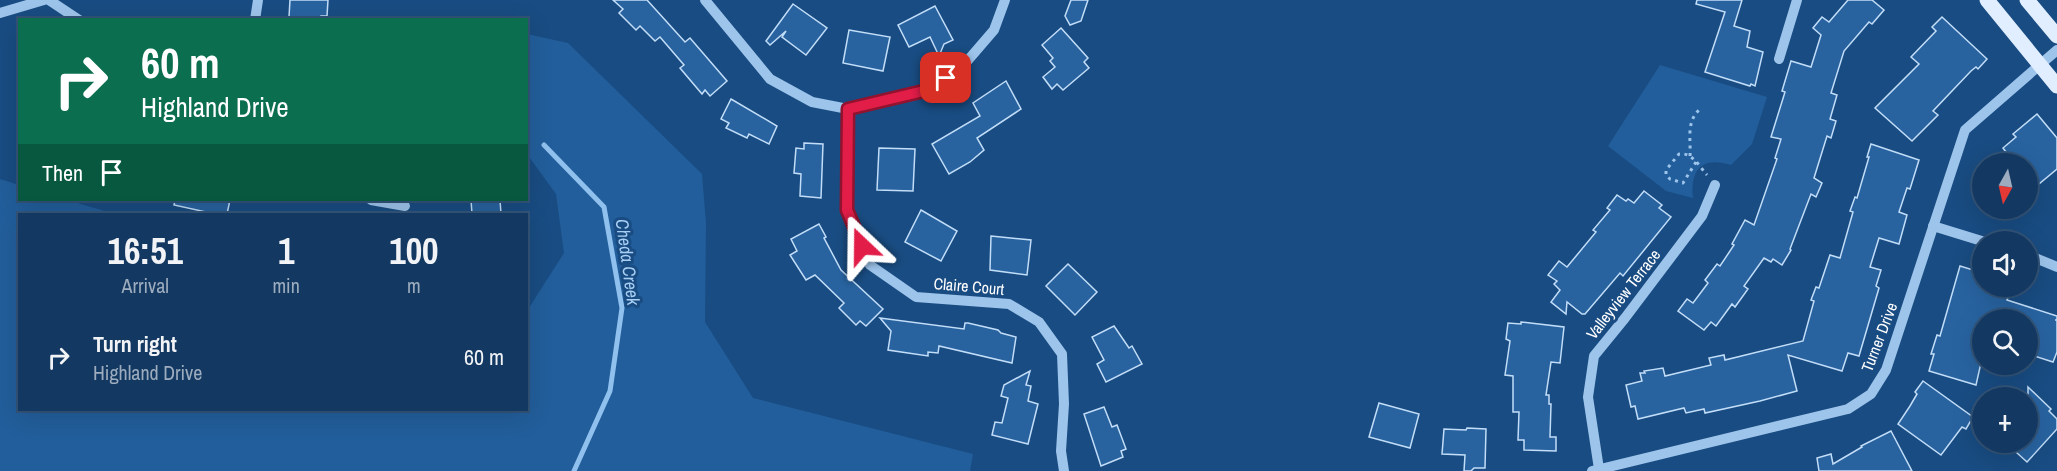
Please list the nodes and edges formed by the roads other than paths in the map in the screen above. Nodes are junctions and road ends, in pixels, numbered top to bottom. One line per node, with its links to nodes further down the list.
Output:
1 (44, 0): 9 (street)
2 (49, 0): 10 (street)
3 (258, 0): 11 (street)
4 (705, 0): 17 (street)
5 (1005, 0): 17 (street)
6 (1797, 0): 14 (street)
7 (1987, 0): 15 (main road)
8 (2027, 0): 12 (main road)
9 (0, 13)
10 (76, 18)
11 (255, 18)
12 (2057, 36)
13 (2057, 50): 15 (street, Turner Drive)
14 (1779, 59)
15 (2039, 65): 16 (main road); 21 (street, Turner Drive)
16 (2057, 86)
17 (848, 109): 26 (street, Claire Court)
18 (1714, 184): 25 (street, Valleyview Terrace)
19 (377, 201): 20 (street)
20 (405, 206)
21 (1934, 226): 22 (street); 25 (street, Turner Drive)
22 (1972, 238)
23 (2038, 259): 24 (street)
24 (2057, 267)
25 (1595, 470)
26 (1064, 471)

